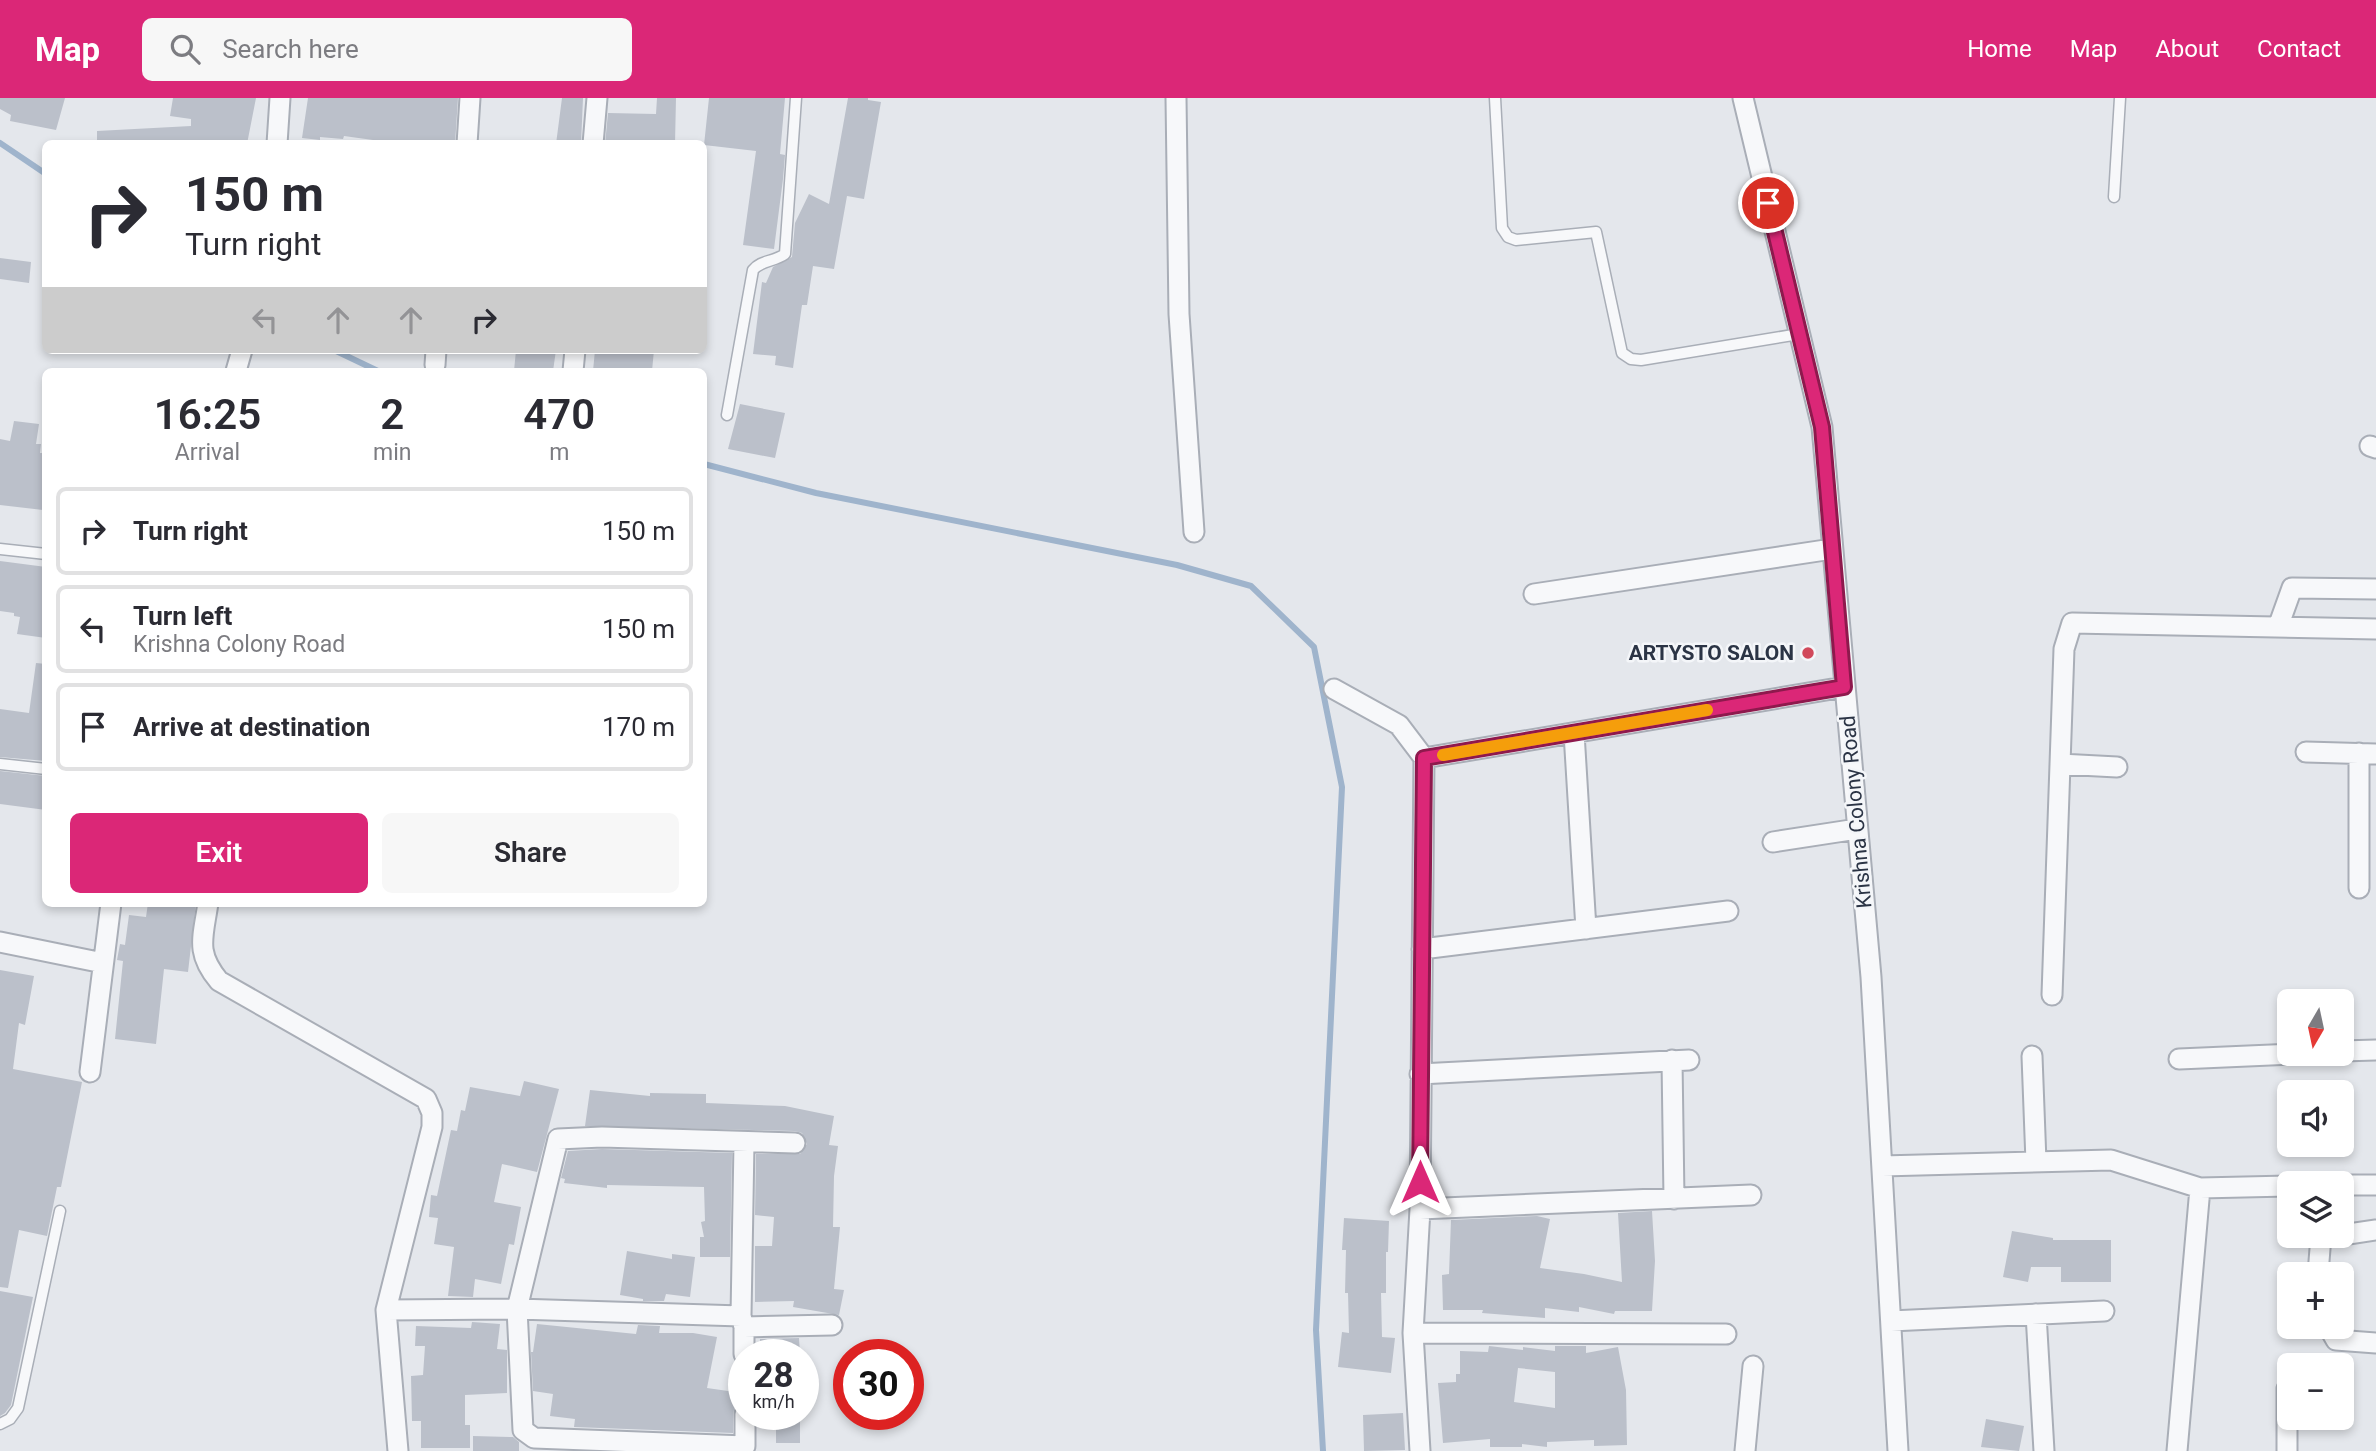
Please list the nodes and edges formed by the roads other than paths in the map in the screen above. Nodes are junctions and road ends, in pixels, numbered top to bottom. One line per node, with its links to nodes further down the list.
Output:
1 (280, 98): 9 (street)
2 (470, 98): 10 (street)
3 (597, 98): 11 (street)
4 (796, 98): 14 (lane)
5 (1176, 98): 15 (street)
6 (1495, 98): 13 (lane)
7 (1743, 98): 13 (street, Krishna Colony Road)
8 (2120, 98): 12 (lane)
9 (276, 140)
10 (467, 140)
11 (593, 140)
12 (2114, 197)
13 (1799, 334): 17 (street, Krishna Colony Road)
14 (727, 415)
15 (1194, 532)
16 (0, 549): 18 (lane)
17 (1832, 549): 20 (street); 23 (street, Krishna Colony Road)
18 (42, 554)
19 (2376, 589): 21 (street)
20 (1534, 594)
21 (2278, 627): 22 (street); 30 (street)
22 (2376, 629)
23 (1844, 687): 25 (street); 33 (street, Krishna Colony Road)
24 (1334, 689): 28 (street)
25 (1574, 733): 28 (street); 39 (street)
26 (2306, 752): 27 (street)
27 (2368, 754): 35 (street)
28 (1424, 758): 41 (street)
29 (0, 764): 32 (lane)
30 (2060, 764): 31 (street); 43 (street)
31 (2117, 767)
32 (42, 769)
33 (1857, 829): 34 (street); 54 (street, Krishna Colony Road)
34 (1773, 842)
35 (2359, 888)
36 (110, 907): 42 (street)
37 (207, 907): 66 (street)
38 (1728, 911): 39 (street)
39 (1586, 929): 41 (street)
40 (0, 942): 42 (street)
41 (1422, 949): 50 (street)
42 (103, 963): 49 (street)
43 (2053, 995)
44 (2376, 1050): 45 (street)
45 (2354, 1051)
46 (2277, 1055): 48 (street)
47 (2032, 1056): 53 (street)
48 (2179, 1059)
49 (90, 1072)
50 (1420, 1074): 60 (street); 61 (street)
51 (744, 1143): 52 (street); 65 (street); 70 (street)
52 (795, 1143)
53 (2036, 1162): 54 (street); 58 (street)
54 (1882, 1166): 69 (street, Krishna Colony Road)
55 (2354, 1185): 56 (street)
56 (2376, 1185)
57 (2277, 1186): 58 (street)
58 (2200, 1188): 86 (street)
59 (1751, 1195): 60 (street)
60 (1674, 1199): 61 (street)
61 (1420, 1209): 72 (street)
62 (60, 1211): 78 (lane)
63 (2376, 1230): 64 (street)
64 (2354, 1233)
65 (517, 1309): 66 (street); 70 (street); 79 (street)
66 (386, 1310): 81 (street)
67 (2104, 1311): 68 (street)
68 (2036, 1314): 69 (street); 85 (street)
69 (1891, 1321): 84 (street, Krishna Colony Road)
70 (743, 1322): 71 (street); 74 (street)
71 (832, 1325)
72 (1413, 1334): 73 (street); 82 (street)
73 (1726, 1334)
74 (744, 1339)
75 (2335, 1339): 76 (street)
76 (2376, 1343)
77 (1753, 1366): 83 (street)
78 (0, 1423)
79 (745, 1430)
80 (2287, 1430): 87 (street)
81 (398, 1451)
82 (1420, 1451)
83 (1745, 1451)
84 (1898, 1451)
85 (2043, 1451)
86 (2177, 1451)
87 (2287, 1451)

